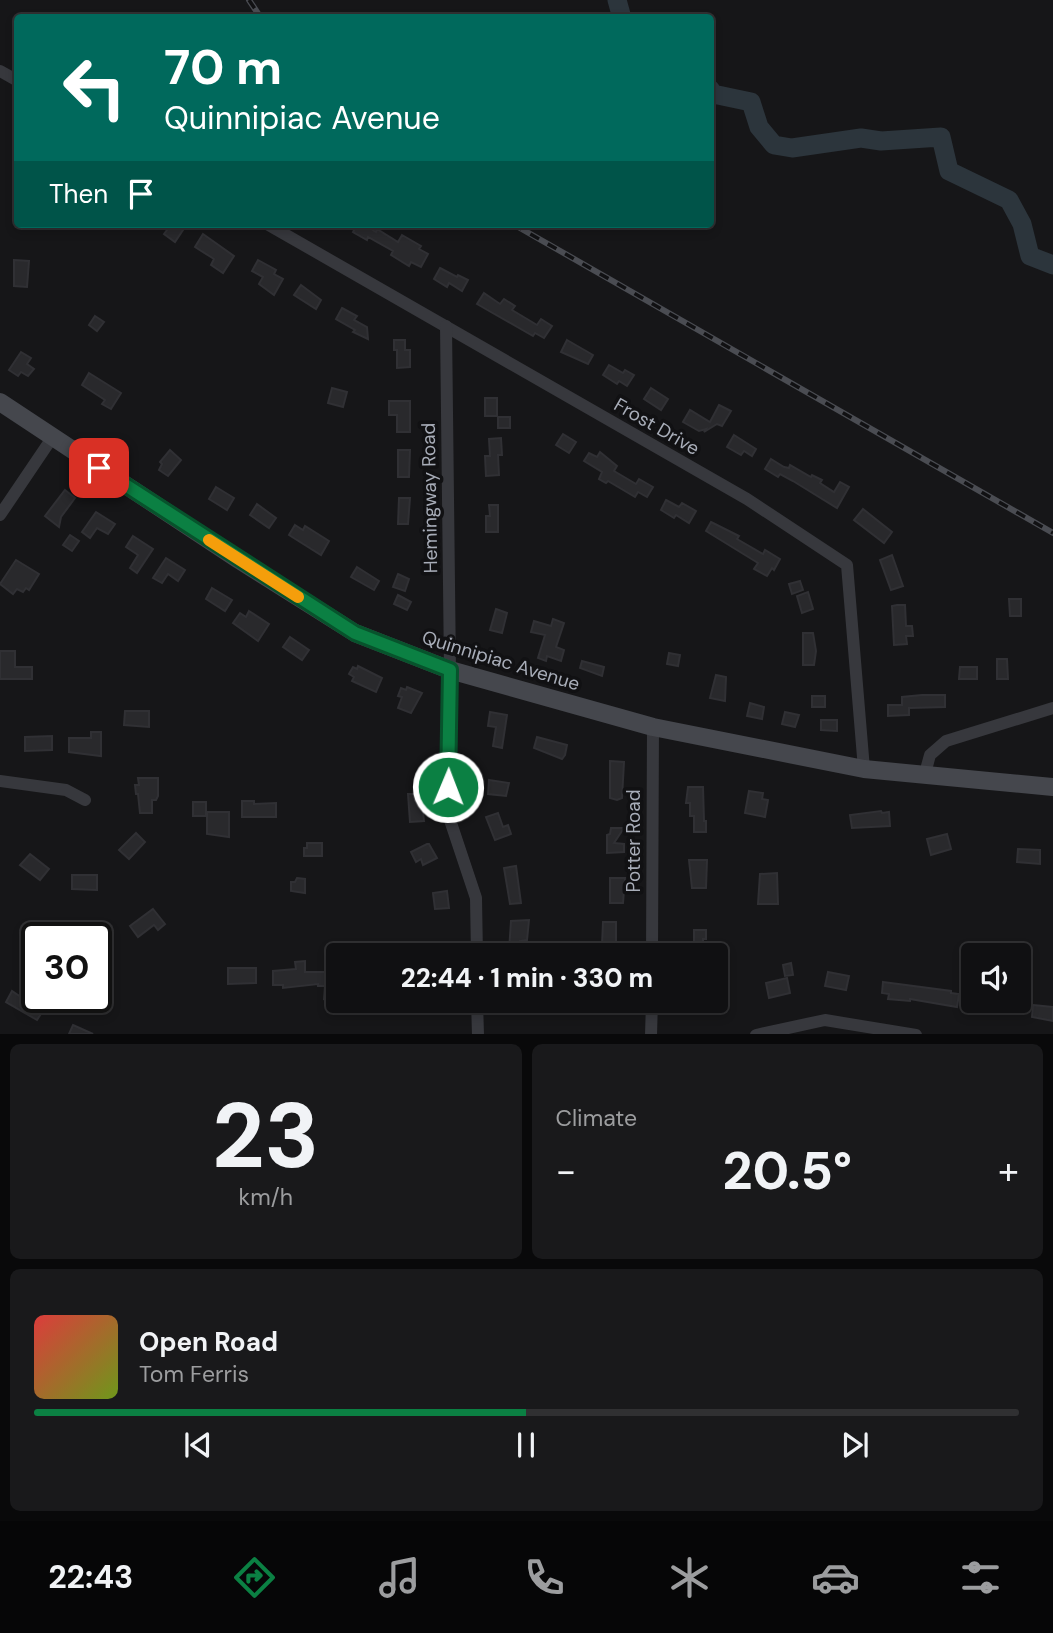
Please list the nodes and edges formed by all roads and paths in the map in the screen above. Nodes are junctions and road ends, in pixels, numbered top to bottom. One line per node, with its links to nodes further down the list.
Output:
1 (274, 228): 2 (street, Frost Drive)
2 (446, 326): 6 (street, Hemingway Road); 9 (street, Frost Drive)
3 (0, 402): 4 (main road, Quinnipiac Avenue)
4 (52, 438): 5 (street); 6 (main road, Quinnipiac Avenue)
5 (0, 516)
6 (450, 670): 8 (main road, Quinnipiac Avenue); 14 (street, Hemingway Road)
7 (1053, 708): 10 (street)
8 (653, 727): 9 (main road, Quinnipiac Avenue); 15 (street, Potter Road)
9 (864, 769): 10 (main road, Quinnipiac Avenue)
10 (924, 777): 12 (main road, Quinnipiac Avenue)
11 (0, 781): 13 (street)
12 (1053, 788)
13 (85, 800)
14 (477, 943)
15 (652, 943)
16 (477, 1013): 18 (street)
17 (652, 1013): 19 (street)
18 (478, 1034)
19 (652, 1034)
20 (756, 1034): 21 (street)
21 (916, 1034)

